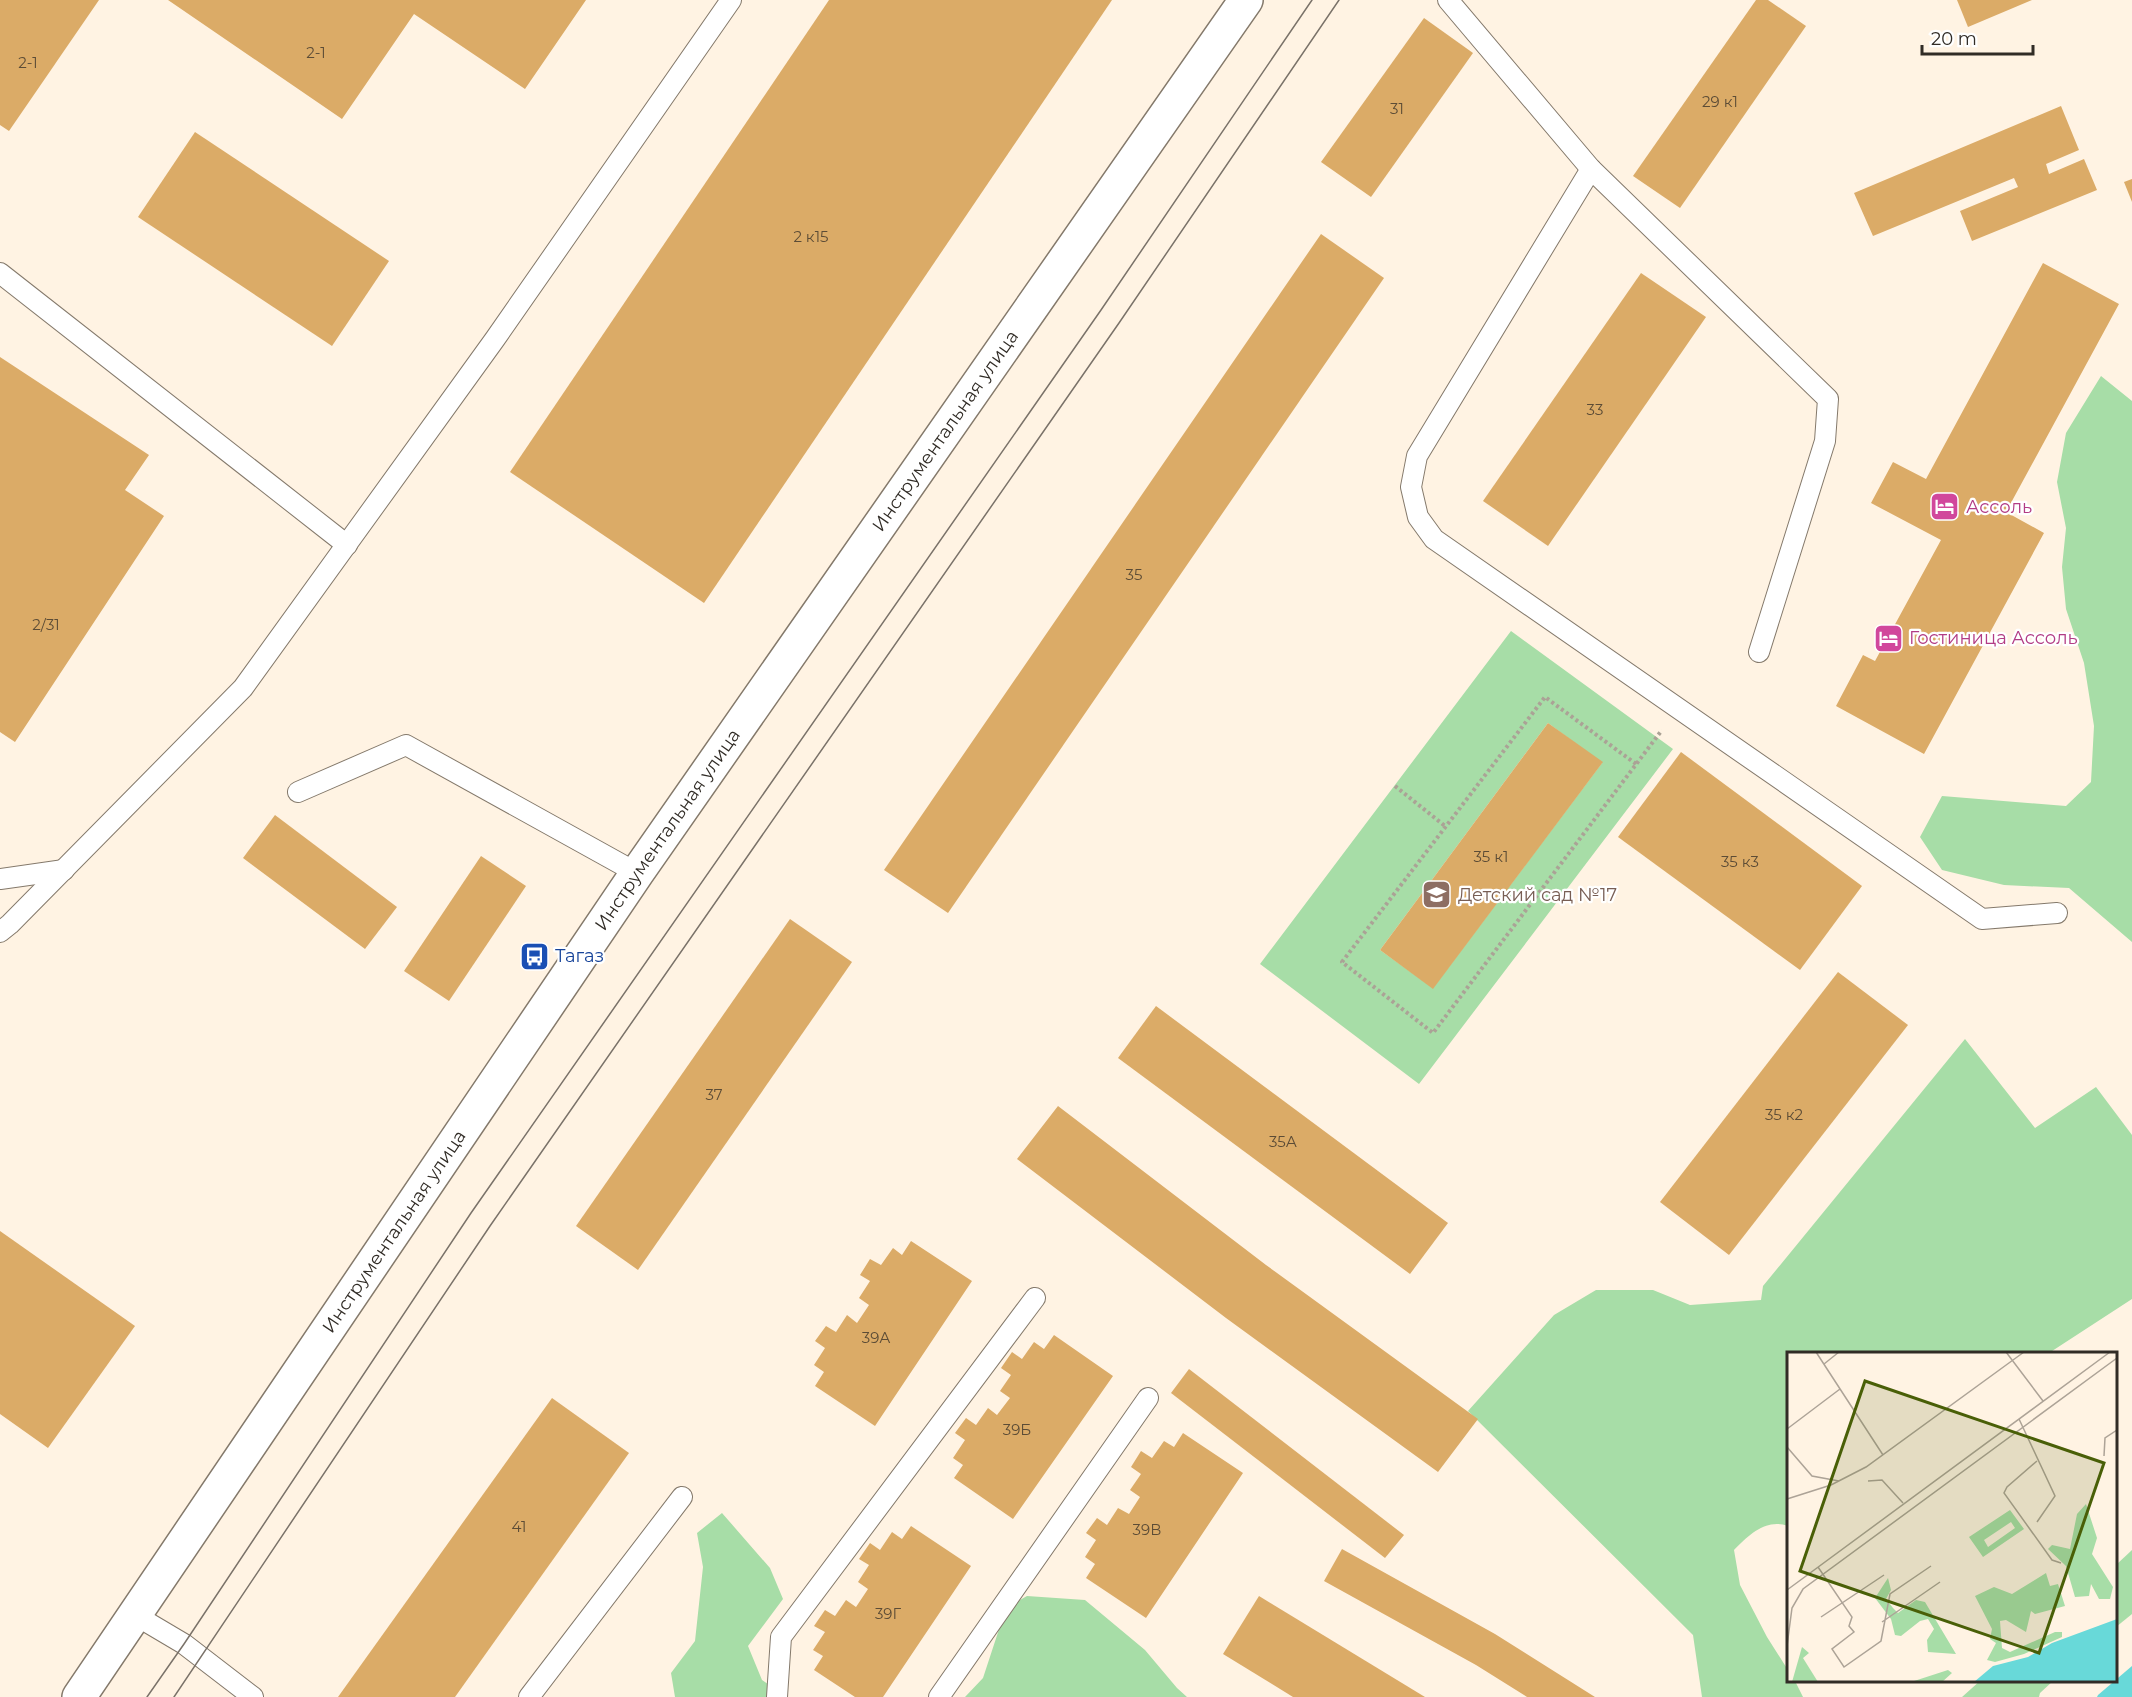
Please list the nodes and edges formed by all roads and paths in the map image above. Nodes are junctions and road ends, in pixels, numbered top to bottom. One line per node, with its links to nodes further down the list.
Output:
1 (731, 0): 6 (lane)
2 (1246, 0): 14 (street, Инструментальная улица)
3 (1448, 0): 4 (lane)
4 (1591, 169): 7 (lane); 8 (lane)
5 (0, 273): 6 (lane)
6 (347, 545): 13 (lane)
7 (1759, 652)
8 (1678, 708): 9 (path); 16 (lane)
9 (1636, 764): 12 (path); 12 (path)
10 (1395, 786): 12 (path)
11 (298, 792): 14 (lane)
12 (1445, 826)
13 (64, 870): 15 (lane); 17 (lane)
14 (637, 873): 21 (street, Инструментальная улица)
15 (0, 879)
16 (2057, 913)
17 (0, 932)
18 (1035, 1299): 25 (lane)
19 (1148, 1398): 26 (lane)
20 (682, 1497): 24 (lane)
21 (135, 1615): 22 (street, Инструментальная улица); 23 (lane)
22 (79, 1697)
23 (253, 1697)
24 (529, 1697)
25 (777, 1697)
26 (939, 1697)

